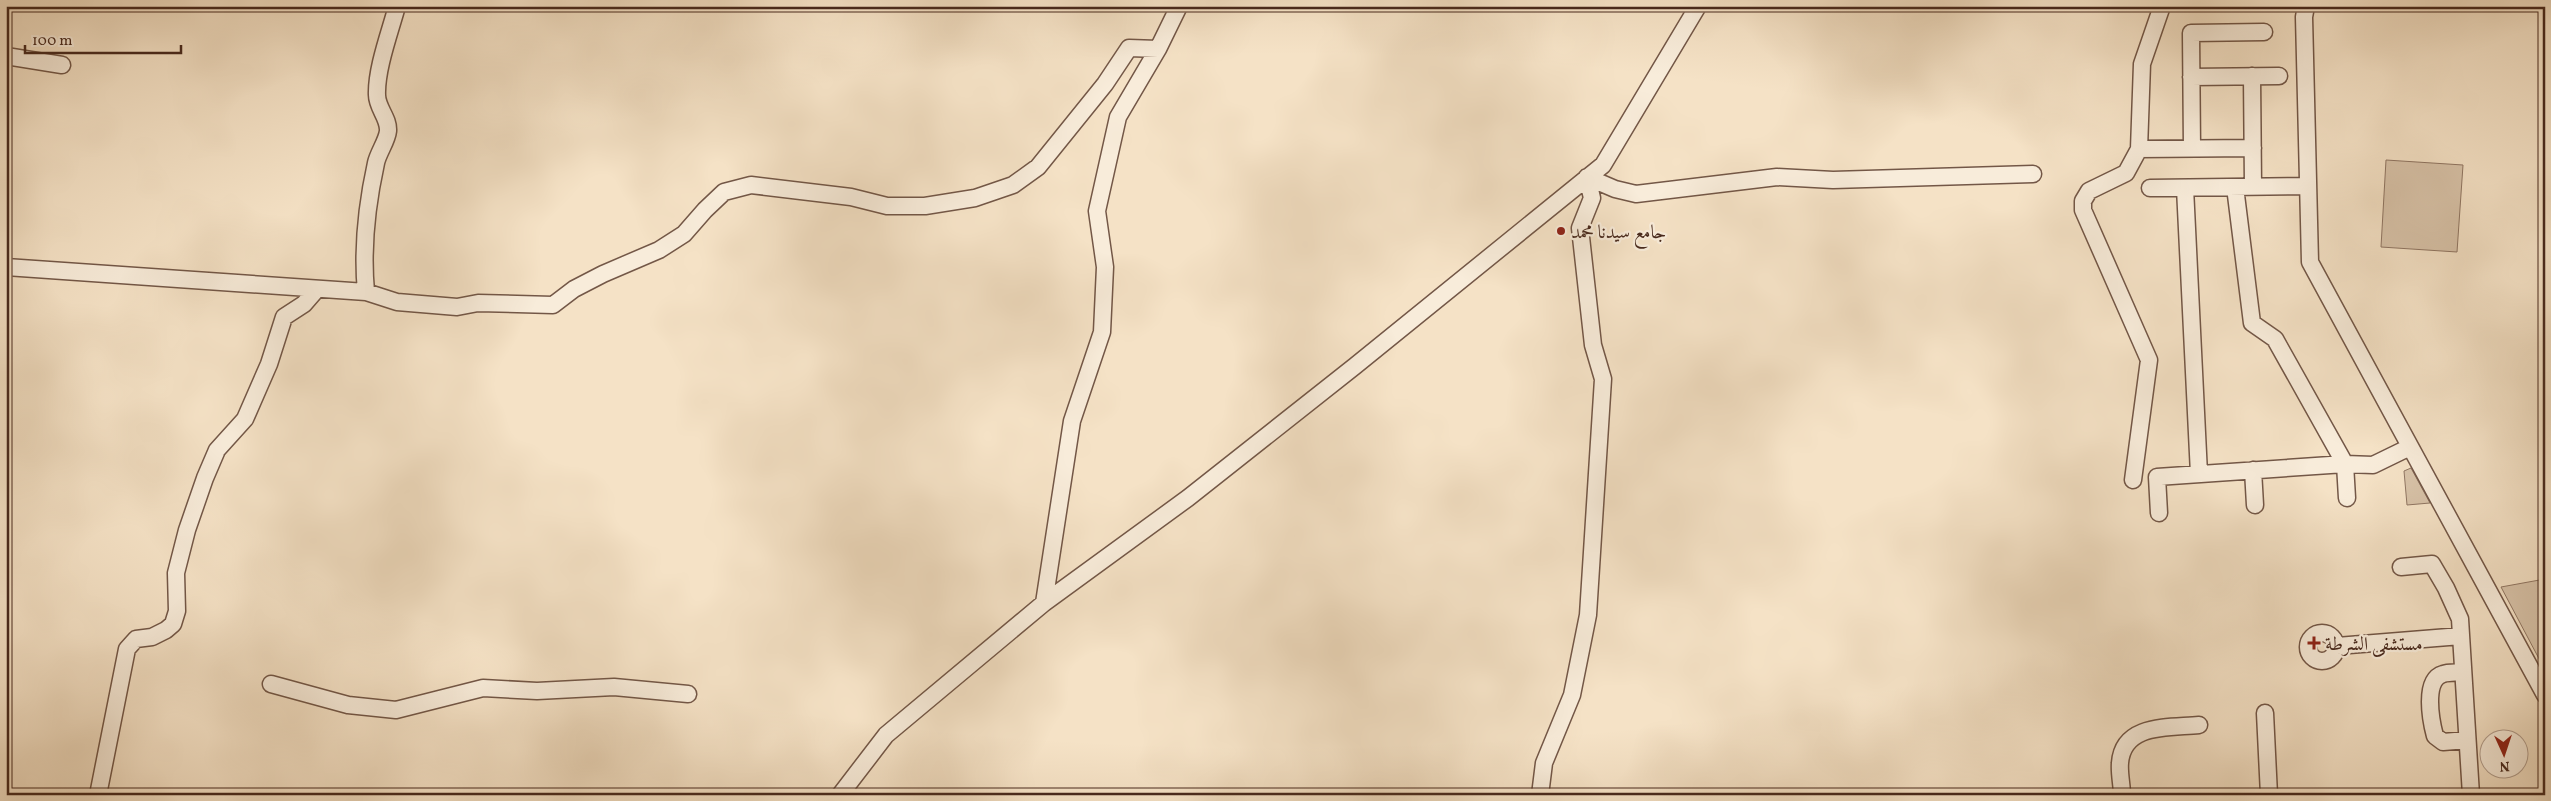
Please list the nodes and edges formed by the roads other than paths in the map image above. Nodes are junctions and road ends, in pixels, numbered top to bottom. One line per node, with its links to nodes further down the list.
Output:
1 (397, 6): 25 (street)
2 (1179, 6): 7 (street)
3 (1698, 6): 17 (street)
4 (2162, 6): 14 (street)
5 (2306, 6): 18 (street)
6 (2264, 32): 12 (street)
7 (1158, 49): 25 (street); 35 (street)
8 (6, 56): 9 (street)
9 (62, 66)
10 (2252, 76): 11 (street); 12 (street); 13 (street)
11 (2279, 76)
12 (2191, 77): 15 (street)
13 (2253, 148): 15 (street); 20 (street)
14 (2138, 149): 15 (street); 30 (street)
15 (2192, 149)
16 (2033, 174): 17 (street)
17 (1588, 177): 35 (street); 47 (street)
18 (2308, 186): 20 (street); 26 (street)
19 (2235, 187): 20 (street); 22 (street); 27 (street)
20 (2253, 187)
21 (2150, 188): 22 (street)
22 (2185, 188): 29 (street)
23 (6, 267): 24 (street)
24 (317, 290): 25 (street); 45 (street)
25 (366, 292)
26 (2410, 447): 27 (street); 41 (street)
27 (2345, 464): 28 (street); 31 (street)
28 (2252, 470): 29 (street); 32 (street)
29 (2199, 474): 33 (street)
30 (2133, 480)
31 (2347, 498)
32 (2255, 505)
33 (2160, 513)
34 (2401, 567): 36 (street)
35 (1044, 603): 46 (street)
36 (2461, 636): 37 (street); 38 (street)
37 (2337, 646)
38 (2463, 672): 44 (street); 44 (street)
39 (270, 684): 40 (street)
40 (688, 694)
41 (2545, 695)
42 (2265, 713): 49 (street)
43 (2199, 725): 48 (street)
44 (2467, 740): 50 (street)
45 (98, 795)
46 (840, 795)
47 (1540, 795)
48 (2122, 795)
49 (2269, 795)
50 (2471, 795)

